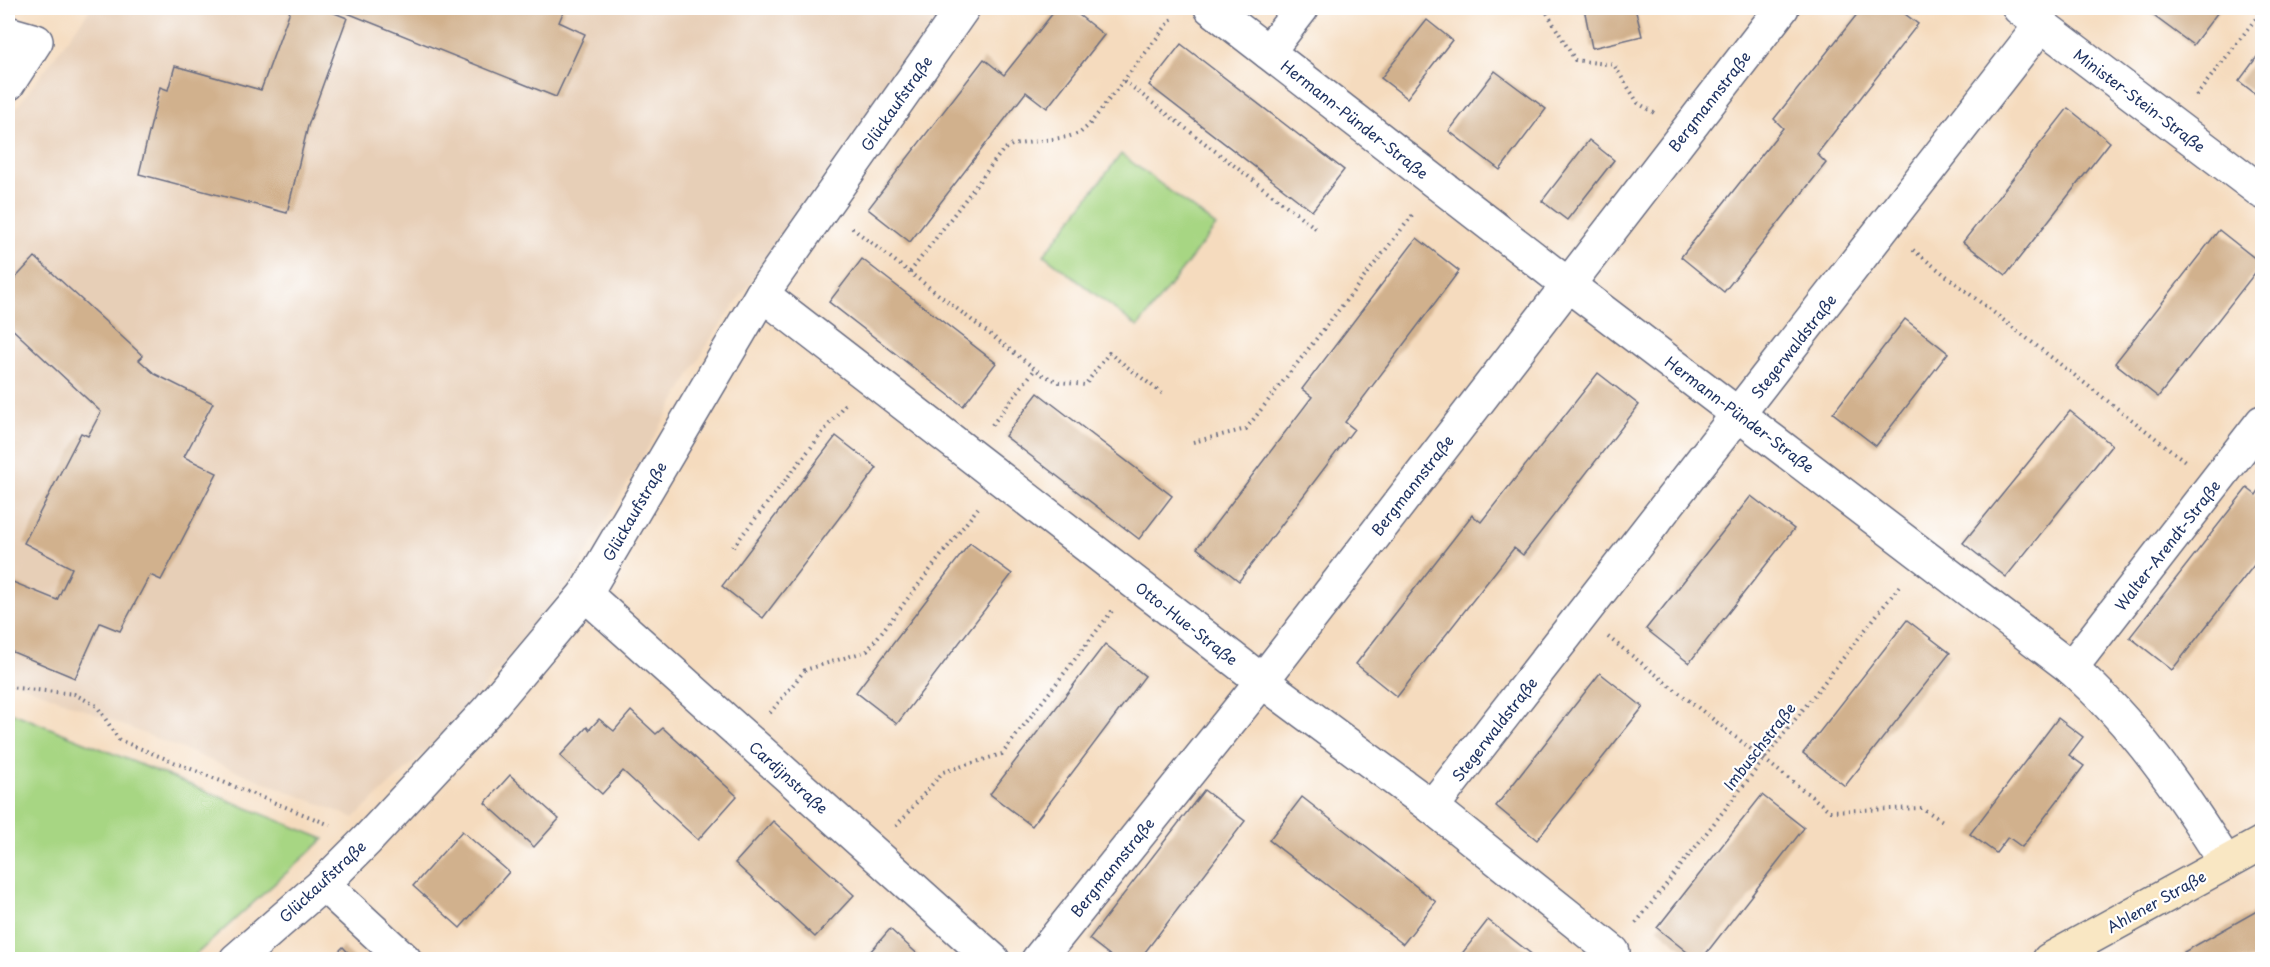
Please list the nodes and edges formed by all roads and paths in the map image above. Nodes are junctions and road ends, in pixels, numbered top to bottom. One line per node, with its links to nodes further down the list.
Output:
1 (963, 8): 18 (street, Glückaufstraße)
2 (1181, 8): 12 (path)
3 (1211, 8): 11 (street, Hermann-Pünder-Straße)
4 (1302, 8): 11 (street)
5 (1544, 8): 15 (path)
6 (1782, 8): 15 (street, Bergmannstraße)
7 (2255, 8): 8 (path)
8 (2262, 12): 14 (path)
9 (2030, 16): 14 (street, Minister-Stein-Straße); 19 (street, Stegerwaldstraße)
10 (22, 37): 13 (street)
11 (1268, 52): 16 (street, Hermann-Pünder-Straße)
12 (1124, 81): 20 (path); 21 (path)
13 (8, 84)
14 (2174, 125): 17 (street, Minister-Stein-Straße)
15 (1685, 133): 22 (street, Bergmannstraße)
16 (1437, 183): 22 (street, Hermann-Pünder-Straße); 29 (path)
17 (2262, 192)
18 (824, 206): 21 (path); 23 (street, Glückaufstraße)
19 (1884, 228): 27 (street, Stegerwaldstraße); 32 (path)
20 (1318, 230)
21 (910, 272): 24 (path)
22 (1567, 284): 27 (street, Hermann-Pünder-Straße); 39 (street, Bergmannstraße)
23 (762, 294): 25 (street, Otto-Hue-Straße); 36 (street, Glückaufstraße)
24 (1036, 368): 26 (path); 30 (path)
25 (868, 375): 30 (street, Otto-Hue-Straße); 33 (path)
26 (1163, 394)
27 (1741, 414): 34 (street, Hermann-Pünder-Straße); 37 (street, Stegerwaldstraße)
28 (2262, 422): 32 (street, Walter-Arendt-Straße)
29 (1193, 442)
30 (970, 454): 31 (street, Otto-Hue-Straße)
31 (1000, 478): 35 (street, Otto-Hue-Straße); 41 (path)
32 (2214, 484): 38 (street, Walter-Arendt-Straße)
33 (734, 547)
34 (1924, 555): 38 (street, Hermann-Pünder-Straße); 42 (path, Imbuschstraße)
35 (1134, 582): 39 (street, Otto-Hue-Straße); 47 (path)
36 (585, 594): 41 (street, Cardijnstraße); 45 (street, Glückaufstraße)
37 (1582, 616): 42 (path); 43 (street, Stegerwaldstraße)
38 (2071, 668): 48 (street, Hermann-Pünder-Straße)
39 (1262, 681): 43 (street, Otto-Hue-Straße); 54 (street, Bergmannstraße)
40 (8, 687): 45 (path)
41 (748, 740): 47 (street, Cardijnstraße)
42 (1763, 760): 44 (path); 50 (path, Imbuschstraße)
43 (1432, 807): 50 (street, Otto-Hue-Straße)
44 (1944, 822)
45 (367, 840): 49 (street, Glückaufstraße)
46 (2262, 843): 48 (main road, Ahlener Straße)
47 (873, 852): 53 (street, Cardijnstraße)
48 (2226, 863): 55 (main road, Ahlener Straße)
49 (323, 884): 51 (street, Glückaufstraße); 52 (street)
50 (1613, 952)
51 (236, 960)
52 (405, 960)
53 (993, 960)
54 (1038, 960)
55 (2049, 960)

